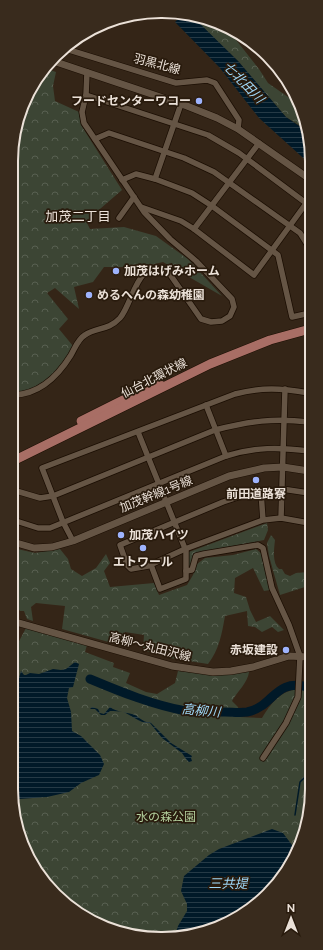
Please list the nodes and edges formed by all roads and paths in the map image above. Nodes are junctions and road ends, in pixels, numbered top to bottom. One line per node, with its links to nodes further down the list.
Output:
1 (73, 49): 7 (street, 羽黒北線)
2 (58, 63): 3 (street)
3 (87, 72): 4 (street); 5 (street)
4 (86, 95): 6 (street); 8 (street)
5 (181, 104): 6 (street); 7 (street)
6 (173, 123): 10 (street); 11 (street)
7 (238, 129): 9 (street)
8 (95, 139): 10 (street); 14 (street)
9 (259, 143): 11 (street); 12 (street)
10 (165, 151): 13 (street); 15 (street)
11 (247, 159): 15 (street); 17 (street)
12 (305, 176)
13 (155, 179): 14 (street); 18 (street)
14 (122, 180): 16 (street)
15 (229, 183): 18 (street); 22 (street)
16 (134, 197): 19 (street); 21 (street)
17 (305, 203)
18 (212, 206): 23 (street); 25 (street)
19 (141, 207): 23 (street); 31 (street)
20 (305, 208): 22 (street)
21 (119, 218)
22 (289, 227): 24 (street); 25 (street)
23 (194, 229): 25 (street)
24 (305, 241)
25 (272, 251): 26 (street)
26 (305, 314)
27 (305, 325): 39 (main road, 仙台北環状線)
28 (305, 330): 42 (main road, 仙台北環状線)
29 (285, 389): 30 (street); 32 (street); 33 (street)
30 (305, 392)
31 (18, 395)
32 (206, 405): 35 (street); 36 (street)
33 (283, 419): 34 (street); 35 (street); 37 (street)
34 (305, 422)
35 (215, 430): 40 (street); 41 (street)
36 (138, 432): 41 (street); 49 (street)
37 (283, 448): 38 (street); 40 (street); 43 (street)
38 (305, 451)
39 (18, 452)
40 (226, 456): 45 (street)
41 (148, 457): 45 (street); 49 (street)
42 (18, 459)
43 (283, 467): 44 (street, 加茂幹線1号線); 46 (street); 50 (street, 加茂幹線1号線)
44 (305, 470)
45 (159, 483): 50 (street); 54 (street)
46 (282, 489): 48 (street); 51 (street)
47 (18, 491): 49 (street)
48 (305, 492)
49 (53, 496): 54 (street)
50 (167, 502): 56 (street); 57 (street, 加茂幹線1号線)
51 (281, 518): 52 (street); 55 (street)
52 (263, 520): 56 (street); 59 (street)
53 (18, 522): 54 (street)
54 (63, 522): 57 (street)
55 (305, 522)
56 (175, 523): 59 (street); 60 (street)
57 (73, 541): 58 (street, 加茂幹線1号線)
58 (18, 543)
59 (185, 549): 60 (street); 61 (street)
60 (151, 565): 61 (street)
61 (186, 571): 63 (street)
62 (18, 623): 63 (street, 高柳～丸田沢線)
63 (304, 656): 64 (street)
64 (263, 758)

